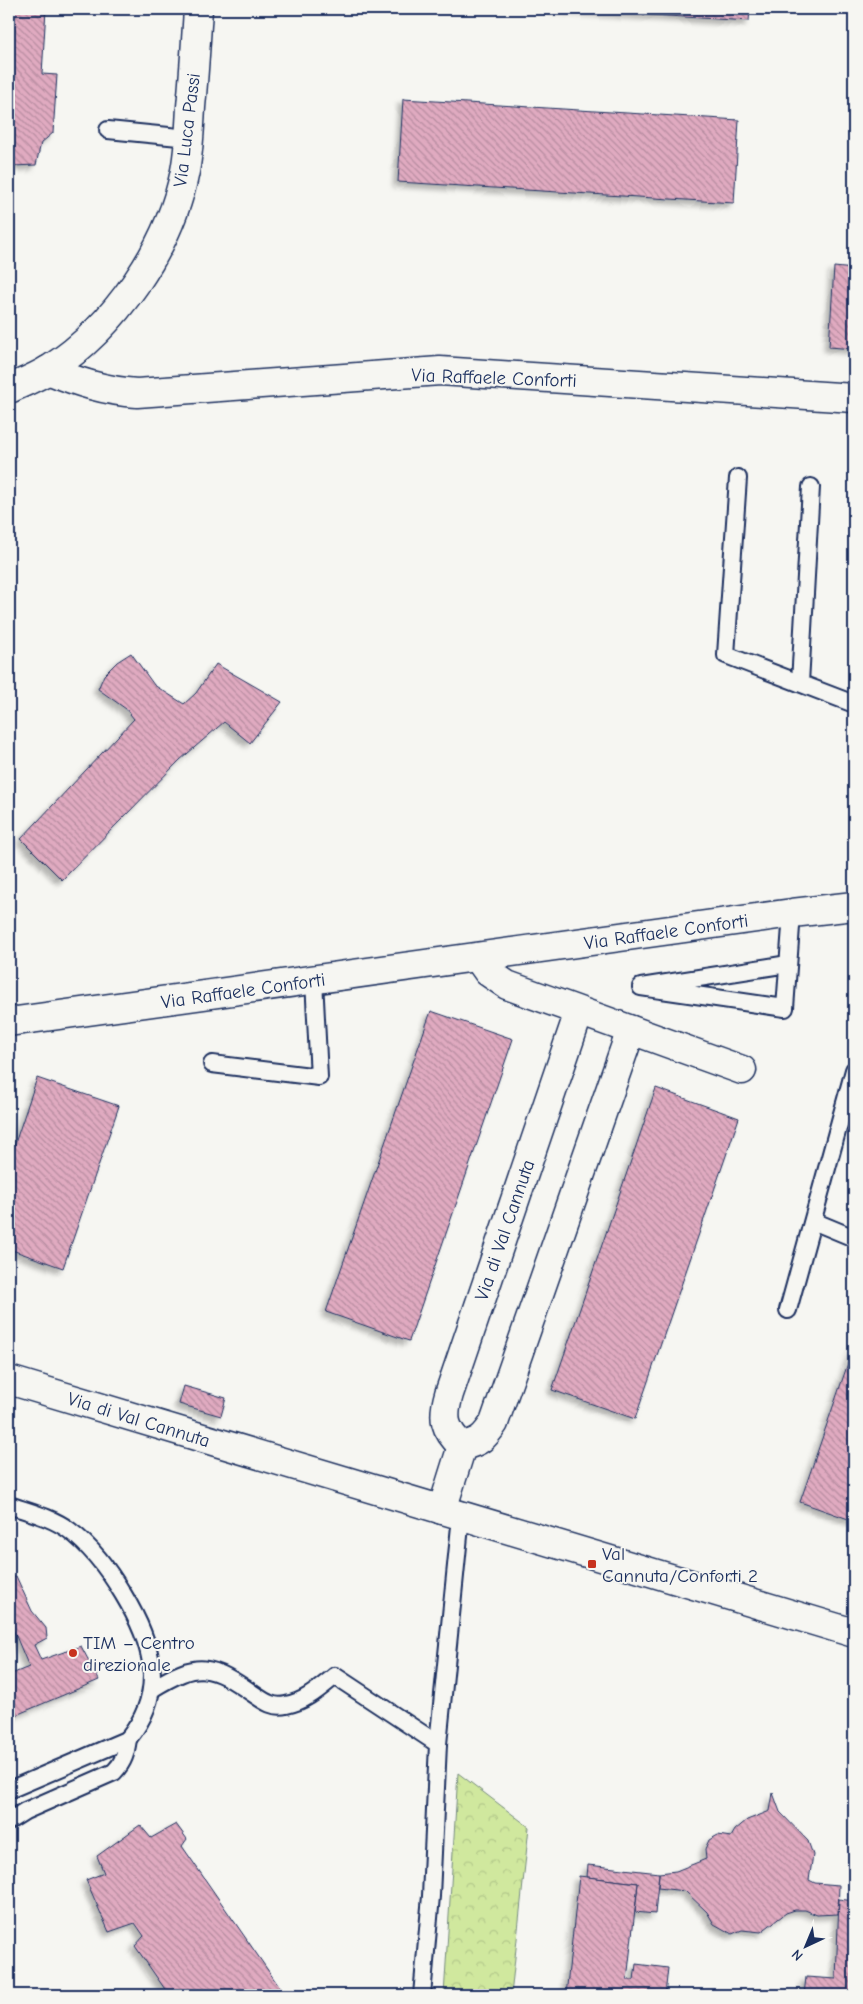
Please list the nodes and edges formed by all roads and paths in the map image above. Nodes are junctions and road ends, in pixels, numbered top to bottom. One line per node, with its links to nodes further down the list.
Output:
1 (198, 9): 3 (street, Via Luca Passi)
2 (108, 130): 3 (lane)
3 (189, 138): 4 (street, Via Luca Passi)
4 (48, 370): 5 (street, Via Luca Passi); 6 (street, Via Raffaele Conforti)
5 (9, 389)
6 (854, 398)
7 (738, 478): 9 (lane)
8 (812, 487): 9 (lane)
9 (800, 683): 10 (lane)
10 (854, 704)
11 (854, 906): 12 (street, Via Raffaele Conforti)
12 (792, 913): 13 (street, Via Raffaele Conforti); 14 (lane)
13 (478, 958): 15 (street, Via Raffaele Conforti); 16 (street)
14 (788, 964): 14 (lane)
15 (314, 980): 17 (street, Via Raffaele Conforti); 19 (lane)
16 (579, 1012): 18 (street); 26 (street, Via di Val Cannuta)
17 (9, 1022)
18 (630, 1030): 20 (street); 26 (street)
19 (212, 1064)
20 (742, 1070)
21 (854, 1070): 22 (lane)
22 (812, 1221): 23 (lane); 24 (lane)
23 (854, 1238)
24 (788, 1310)
25 (9, 1380): 28 (street, Via di Val Cannuta)
26 (462, 1446): 28 (street)
27 (10, 1506): 30 (lane)
28 (451, 1513): 29 (street, Via di Val Cannuta); 32 (lane)
29 (854, 1633)
30 (152, 1689): 31 (lane); 32 (lane)
31 (128, 1739): 33 (lane); 34 (lane)
32 (438, 1744): 35 (lane)
33 (9, 1790)
34 (9, 1821)
35 (422, 1995)

